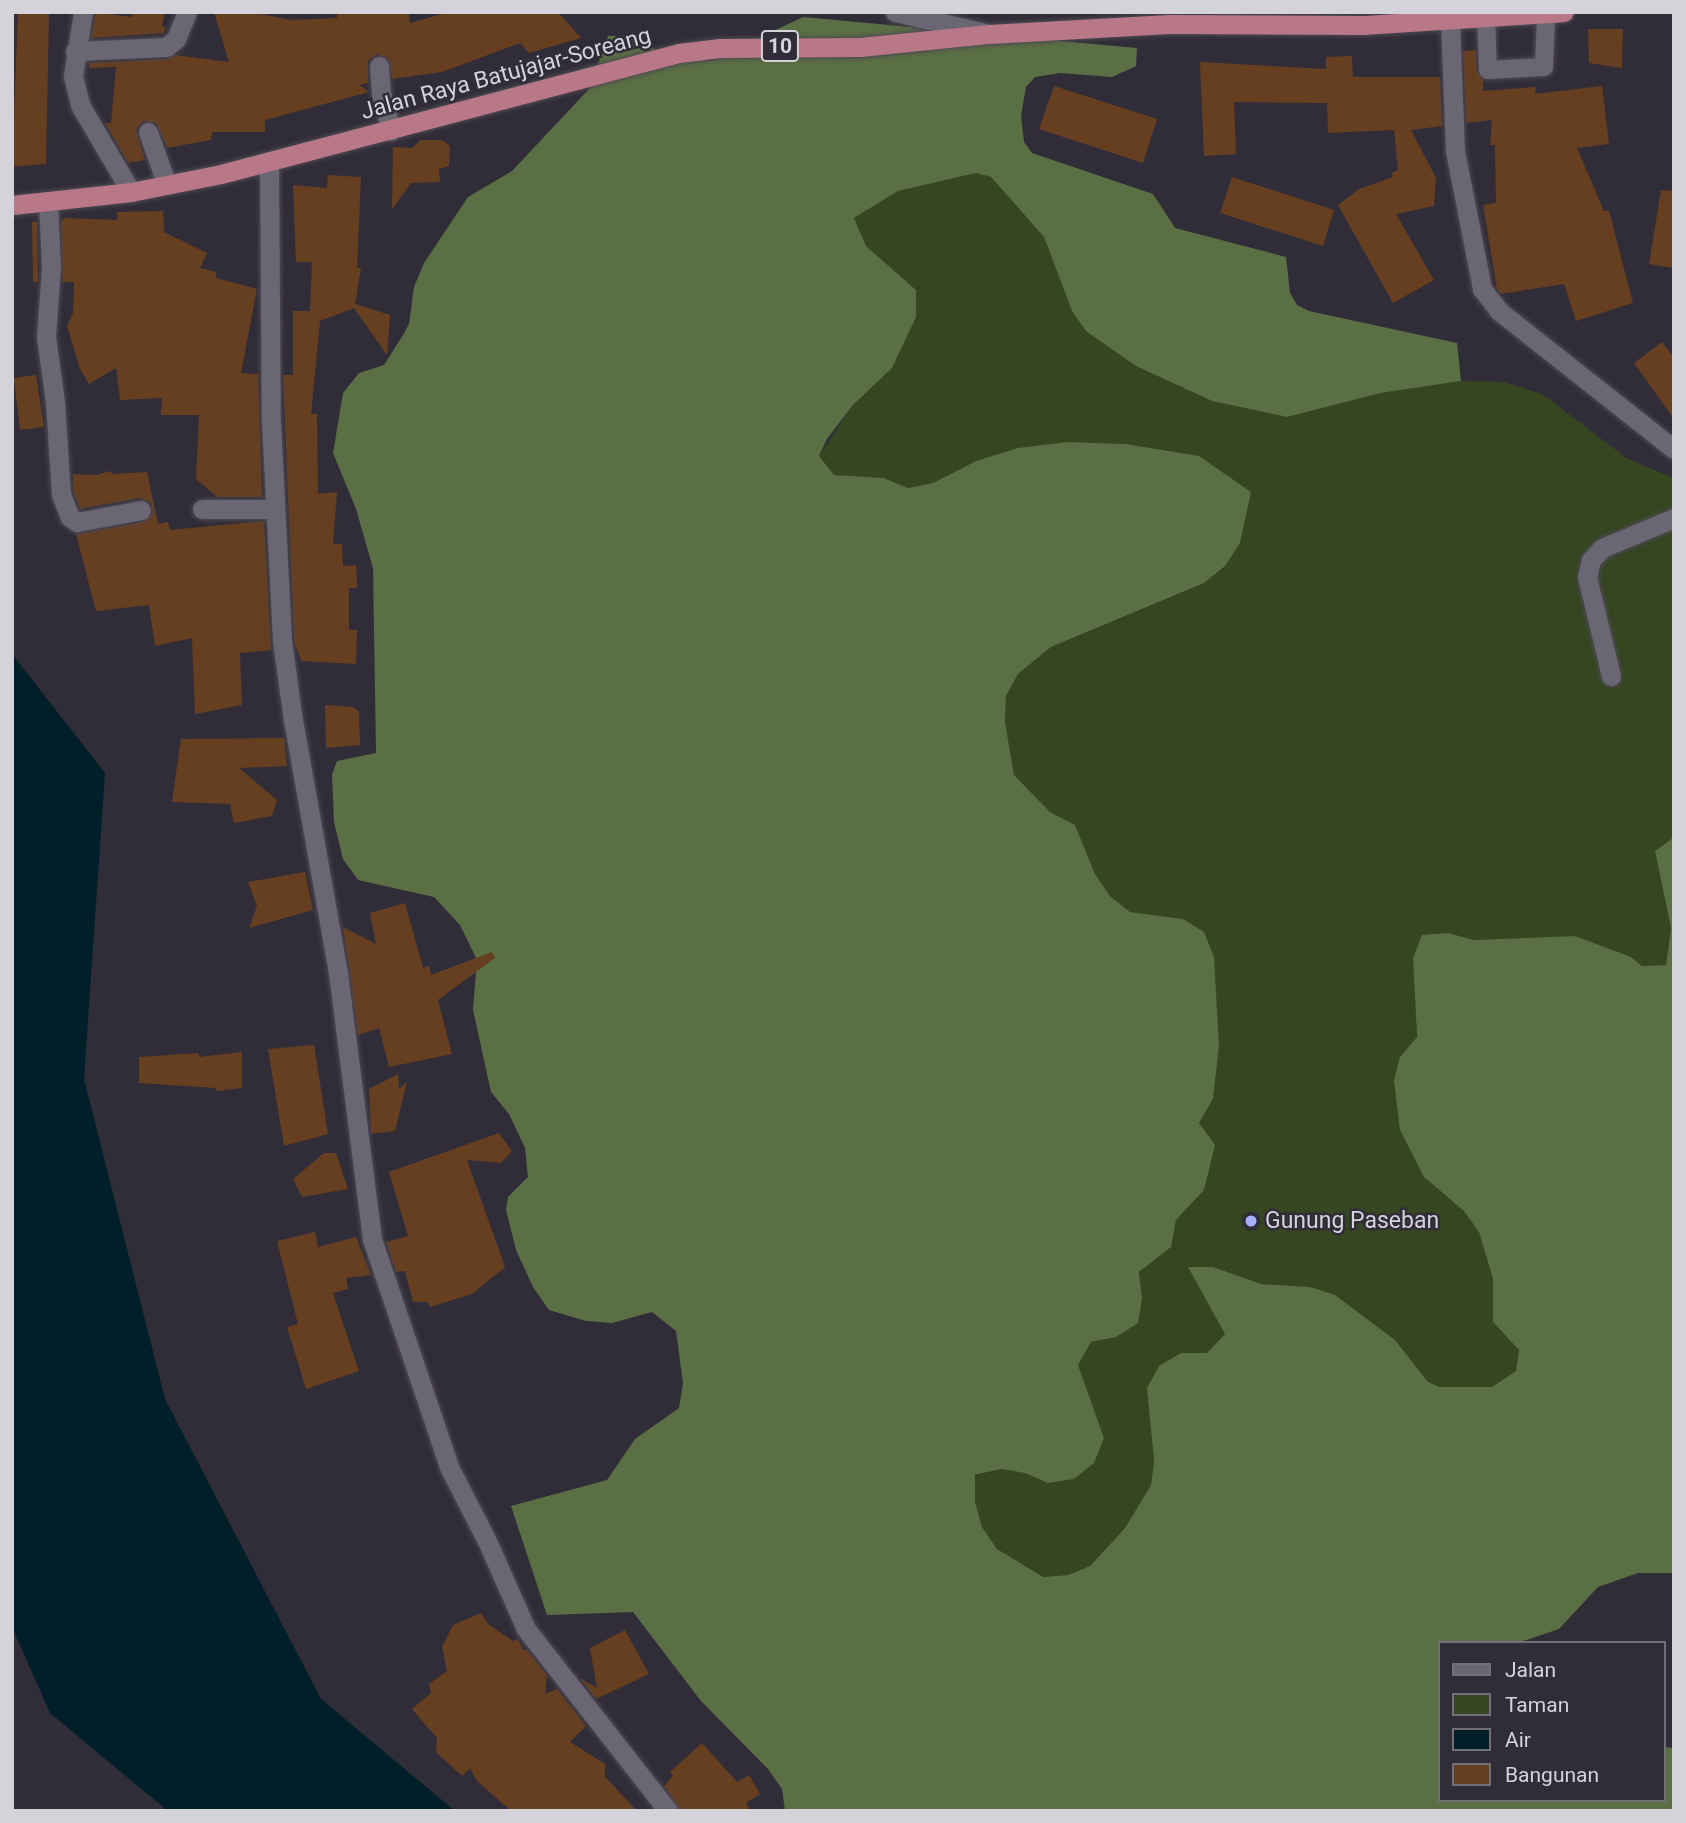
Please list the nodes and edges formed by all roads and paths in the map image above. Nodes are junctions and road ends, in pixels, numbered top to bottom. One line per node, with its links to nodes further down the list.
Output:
1 (83, 12): 9 (street)
2 (187, 12): 9 (street)
3 (895, 12): 8 (street)
4 (1555, 13): 5 (highway, Jalan Raya Batujajar-Soreang / 10); 5 (lane)
5 (1486, 14): 7 (highway, Jalan Raya Batujajar-Soreang / 10)
6 (1287, 17): 7 (highway, Jalan Raya Batujajar-Soreang / 10); 8 (highway, Jalan Raya Batujajar-Soreang / 10)
7 (1450, 21): 18 (street)
8 (989, 34): 11 (highway, Jalan Raya Batujajar-Soreang / 10)
9 (75, 51): 15 (street)
10 (379, 66): 11 (street)
11 (391, 131): 13 (highway, Jalan Raya Batujajar-Soreang / 10)
12 (148, 132): 14 (street)
13 (269, 162): 14 (highway, Jalan Raya Batujajar-Soreang / 10); 20 (street)
14 (167, 185): 15 (highway, Jalan Raya Batujajar-Soreang / 10)
15 (131, 192): 16 (highway, Jalan Raya Batujajar-Soreang / 10)
16 (48, 202): 17 (highway, Jalan Raya Batujajar-Soreang / 10); 21 (street)
17 (12, 205)
18 (1674, 449)
19 (202, 509): 20 (street)
20 (274, 509): 24 (street)
21 (141, 510)
22 (1674, 518): 23 (street)
23 (1611, 676)
24 (668, 1811)

